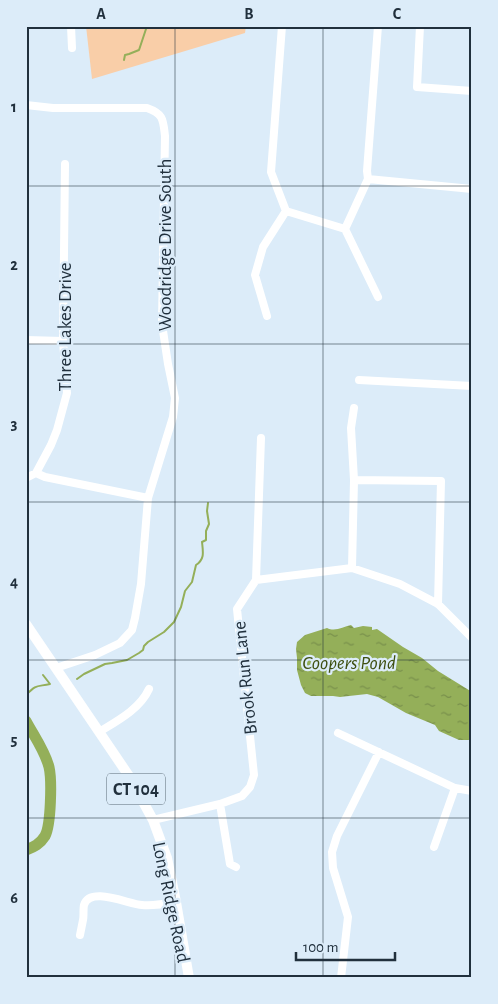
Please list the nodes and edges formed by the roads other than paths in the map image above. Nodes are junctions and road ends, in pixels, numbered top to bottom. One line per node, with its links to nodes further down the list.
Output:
1 (71, 26): 5 (street)
2 (282, 26): 11 (street)
3 (378, 26): 9 (street)
4 (420, 26): 6 (street)
5 (72, 48)
6 (472, 92)
7 (26, 104): 24 (street, Woodridge Drive South)
8 (65, 164): 16 (street, Three Lakes Drive)
9 (368, 179): 10 (street); 12 (street)
10 (472, 189)
11 (286, 211): 12 (street); 14 (street)
12 (345, 229): 13 (street)
13 (378, 298)
14 (267, 316)
15 (26, 340): 16 (street)
16 (63, 341): 21 (street, Three Lakes Drive)
17 (359, 380): 18 (street)
18 (472, 386)
19 (354, 408): 23 (street)
20 (261, 438): 26 (street)
21 (36, 473): 22 (street); 24 (street)
22 (26, 478)
23 (354, 480): 25 (street); 27 (street)
24 (148, 498): 30 (street, Woodridge Drive South)
25 (352, 568): 26 (street); 27 (street)
26 (256, 580): 37 (street, Brook Run Lane)
27 (438, 604): 29 (street)
28 (26, 624): 30 (main road, Long Ridge Road / CT 104)
29 (472, 638)
30 (56, 668): 32 (main road, Long Ridge Road / CT 104)
31 (149, 689): 32 (street)
32 (99, 732): 38 (main road, Long Ridge Road / CT 104)
33 (338, 733): 34 (street)
34 (379, 752): 35 (street); 44 (street)
35 (455, 788): 36 (street); 39 (street)
36 (472, 791)
37 (220, 804): 38 (street, Brook Run Lane); 40 (street)
38 (152, 820): 41 (main road, Long Ridge Road / CT 104)
39 (434, 847)
40 (236, 867)
41 (176, 902): 42 (street); 43 (main road, Long Ridge Road / CT 104)
42 (80, 936)
43 (189, 978)
44 (341, 978)

